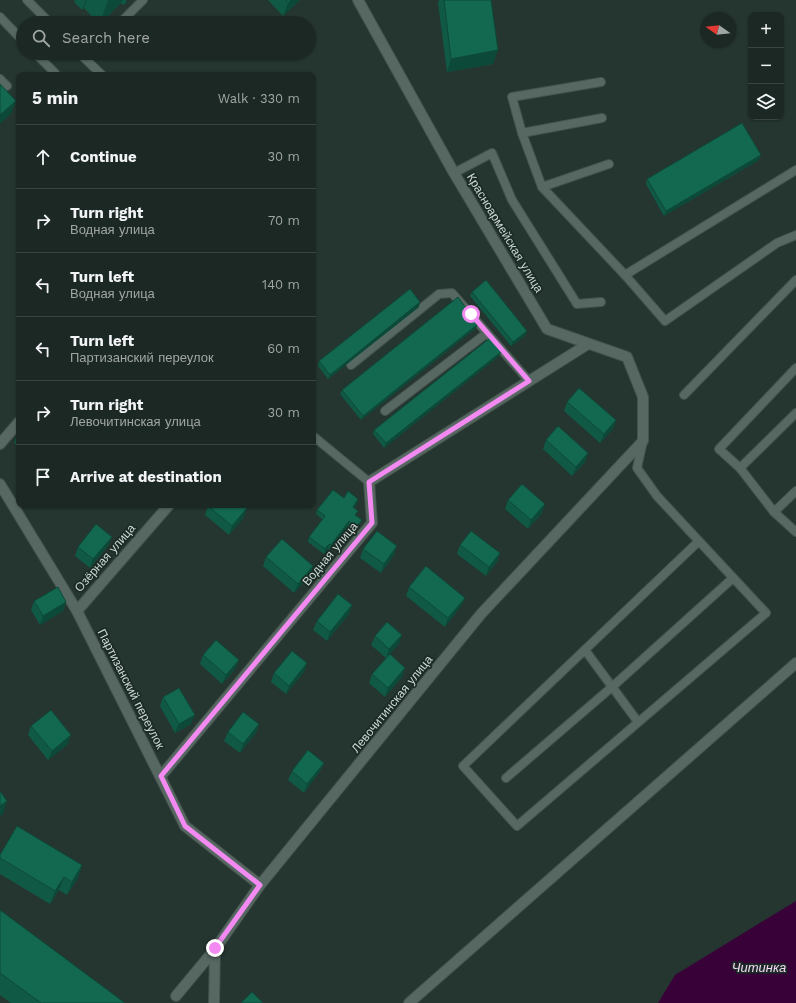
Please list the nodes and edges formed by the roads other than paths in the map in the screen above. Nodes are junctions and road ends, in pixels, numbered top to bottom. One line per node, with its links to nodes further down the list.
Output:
1 (27, 0): 4 (lane)
2 (143, 0): 5 (lane)
3 (358, 0): 19 (street, Красноармейская улица)
4 (43, 16)
5 (127, 16)
6 (0, 17): 7 (lane)
7 (16, 34)
8 (42, 60): 10 (lane)
9 (86, 60): 11 (lane)
10 (54, 72)
11 (99, 72)
12 (0, 79): 14 (lane)
13 (600, 82): 16 (lane)
14 (7, 86)
15 (602, 118): 16 (lane)
16 (522, 133): 20 (lane)
17 (609, 164): 20 (lane)
18 (796, 170): 22 (lane)
19 (454, 173): 24 (lane); 26 (street, Красноармейская улица)
20 (542, 187): 22 (lane)
21 (796, 235): 22 (lane)
22 (625, 276)
23 (796, 280): 30 (lane)
24 (601, 302)
25 (487, 333): 27 (lane); 29 (lane); 31 (lane)
26 (588, 344): 29 (street); 35 (street, Красноармейская улица)
27 (351, 365)
28 (796, 368): 37 (lane)
29 (529, 381): 38 (street)
30 (684, 395)
31 (385, 411)
32 (796, 412): 37 (lane)
33 (16, 425): 36 (street)
34 (316, 438): 38 (lane)
35 (643, 441): 44 (lane); 53 (street, Левочитинская улица)
36 (0, 444)
37 (740, 468): 42 (lane)
38 (369, 482): 51 (street, Водная улица)
39 (0, 484): 46 (street, Партизанский переулок)
40 (796, 491): 42 (lane)
41 (166, 508): 46 (street, Озёрная улица)
42 (774, 512): 43 (lane)
43 (796, 532)
44 (699, 541): 45 (lane); 47 (lane)
45 (733, 578): 49 (lane); 50 (lane)
46 (78, 611): 51 (street, Партизанский переулок)
47 (585, 650): 49 (lane); 50 (lane)
48 (796, 663): 57 (street)
49 (612, 687): 50 (lane); 52 (lane)
50 (638, 722)
51 (161, 776): 53 (street, Партизанский переулок)
52 (506, 778)
53 (260, 885): 54 (street, Левочитинская улица)
54 (215, 948): 55 (street, Левочитинская улица); 56 (street)
55 (176, 996)
56 (214, 1003)
57 (409, 1003)

